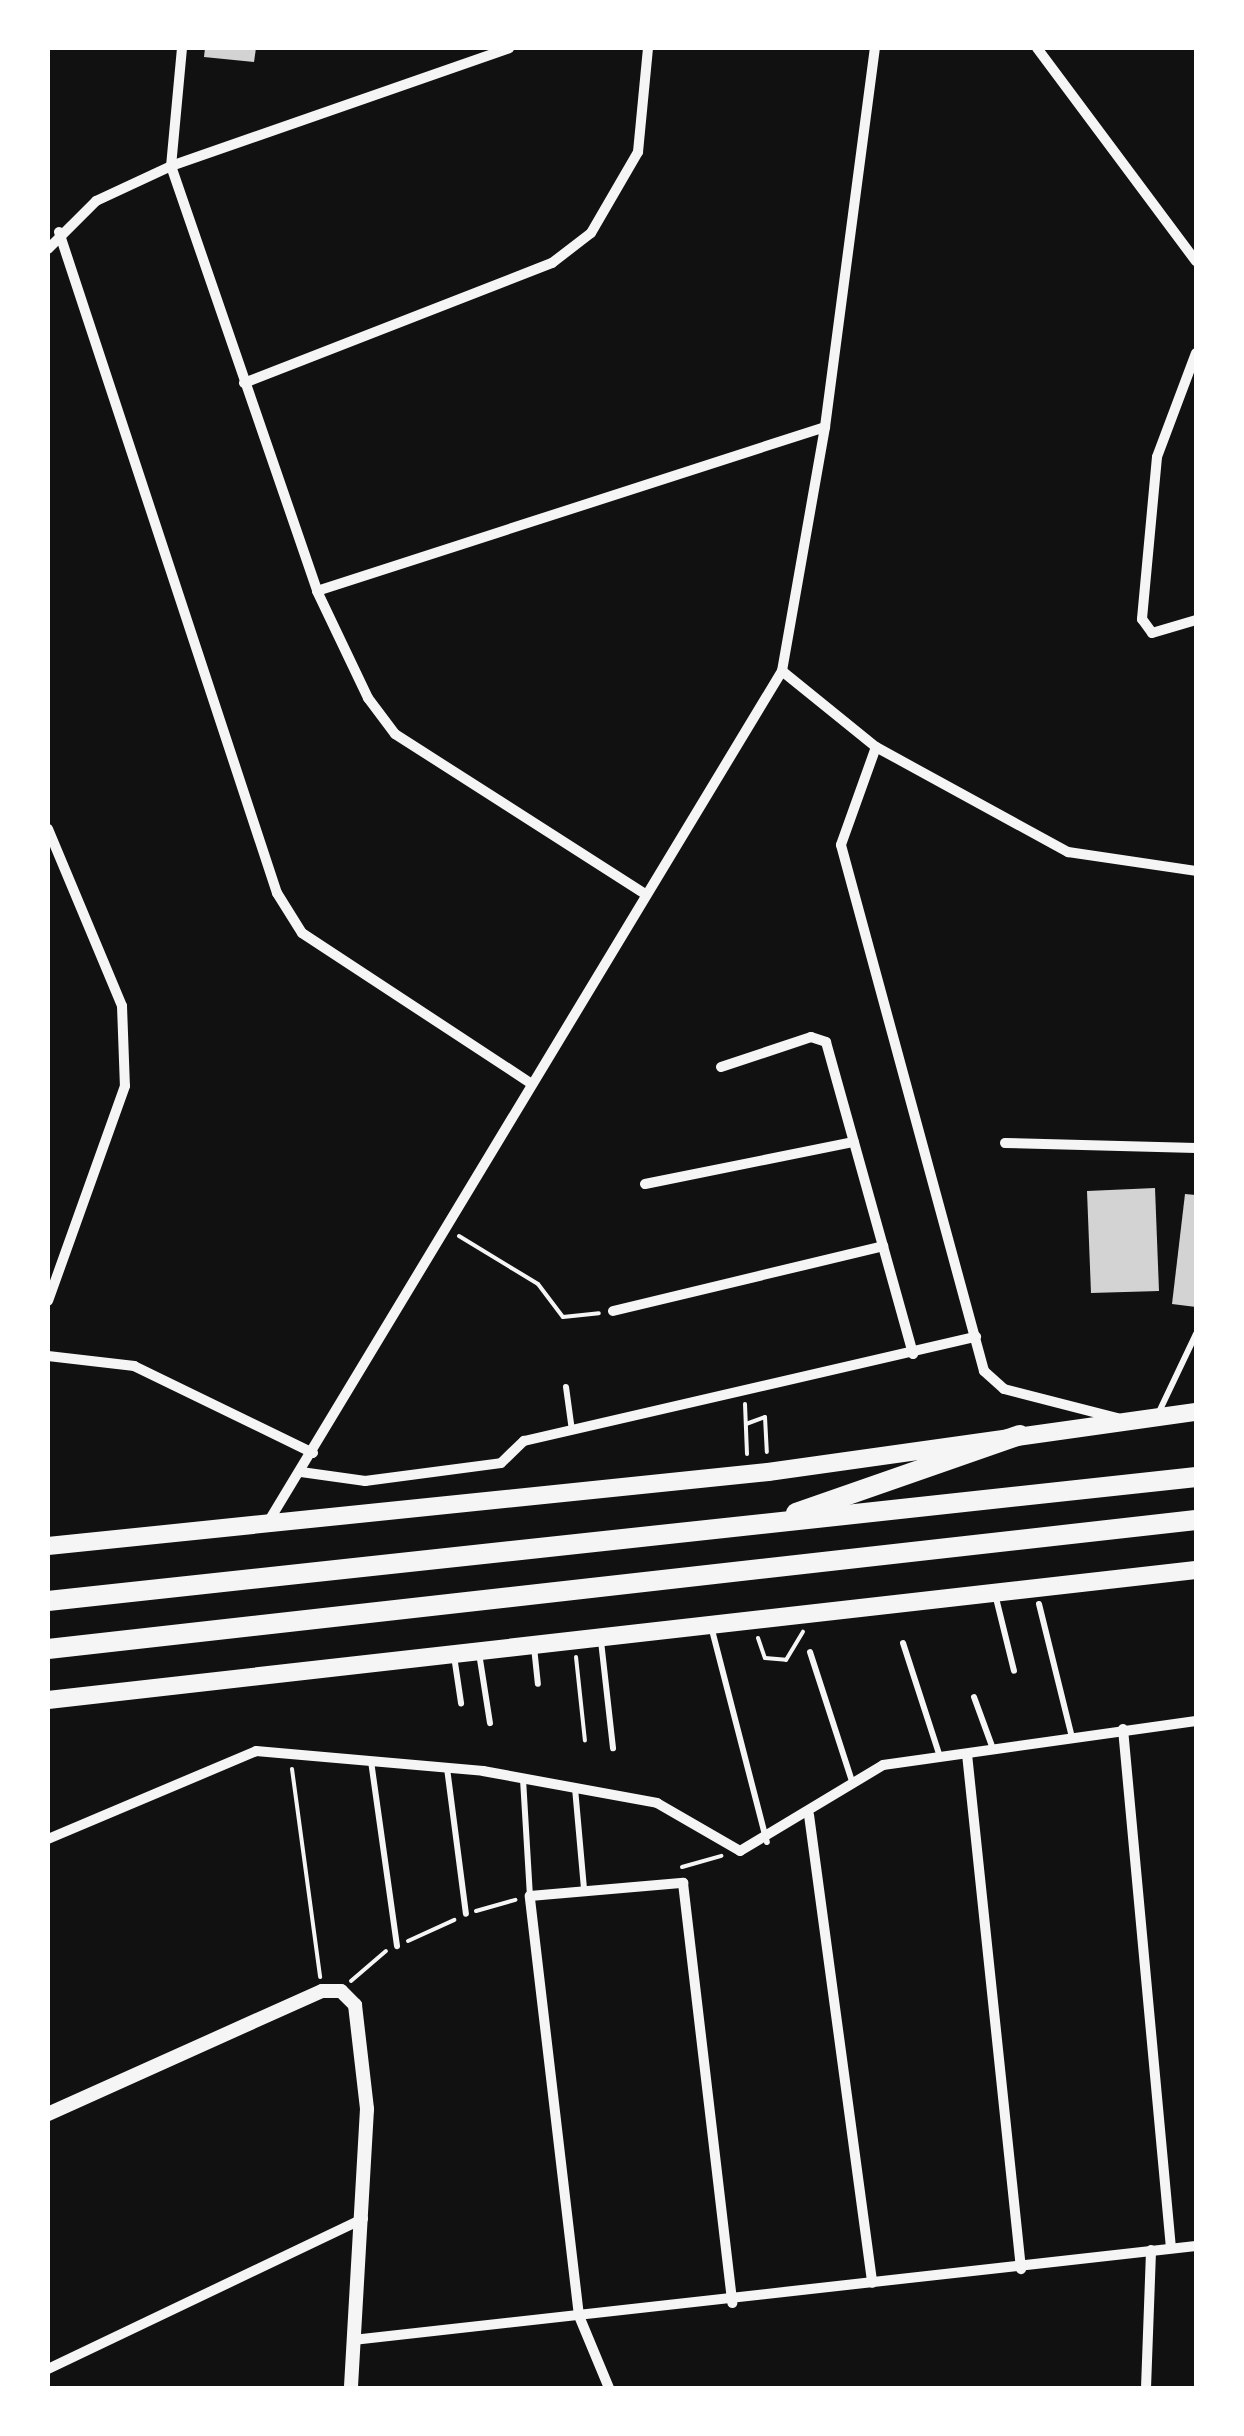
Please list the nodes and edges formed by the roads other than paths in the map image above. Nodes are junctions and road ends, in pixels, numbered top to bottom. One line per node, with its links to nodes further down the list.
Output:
1 (182, 48): 6 (street)
2 (509, 48): 6 (street)
3 (648, 48): 11 (street)
4 (874, 48): 12 (street)
5 (1036, 48): 9 (street)
6 (171, 166): 7 (street); 11 (street)
7 (59, 232): 8 (street); 21 (street)
8 (48, 249)
9 (1196, 260)
10 (1196, 353): 14 (street)
11 (244, 382): 13 (street)
12 (826, 427): 13 (street); 15 (street)
13 (318, 591): 19 (street)
14 (1196, 620)
15 (782, 671): 16 (street); 19 (street)
16 (876, 747): 18 (street); 30 (street)
17 (48, 829): 27 (street)
18 (1196, 871)
19 (644, 893): 21 (street)
20 (721, 1067): 22 (street)
21 (529, 1082): 39 (street)
22 (854, 1142): 25 (street); 26 (street)
23 (1005, 1142): 24 (street)
24 (1196, 1148)
25 (645, 1184)
26 (884, 1246): 28 (street); 31 (street)
27 (48, 1302)
28 (613, 1312)
29 (1196, 1334): 35 (lane)
30 (976, 1337): 31 (street); 36 (street)
31 (913, 1354): 37 (street)
32 (48, 1356): 39 (street)
33 (566, 1387): 37 (lane)
34 (1196, 1412): 35 (main road)
35 (1157, 1417): 36 (main road)
36 (1129, 1421): 38 (main road)
37 (572, 1432): 40 (street)
38 (1020, 1435): 43 (main road); 44 (highway)
39 (313, 1453): 40 (street)
40 (301, 1472): 43 (street)
41 (1196, 1476): 44 (highway)
42 (1196, 1520): 45 (highway)
43 (266, 1525): 47 (main road)
44 (760, 1526): 50 (highway)
45 (1111, 1530): 46 (highway); 57 (highway)
46 (1196, 1532)
47 (48, 1546)
48 (1196, 1570): 49 (main road)
49 (995, 1593): 52 (main road); 60 (lane)
50 (48, 1600)
51 (1039, 1604): 68 (lane)
52 (710, 1622): 53 (main road); 80 (lane)
53 (600, 1634): 54 (main road); 69 (lane)
54 (534, 1641): 56 (main road); 61 (lane)
55 (902, 1643): 72 (lane)
56 (478, 1647): 58 (main road); 66 (lane)
57 (48, 1649)
58 (453, 1650): 63 (main road); 64 (lane)
59 (810, 1652): 76 (lane)
60 (1014, 1671)
61 (538, 1684)
62 (974, 1697): 70 (lane)
63 (48, 1700)
64 (461, 1704)
65 (1196, 1722): 67 (street)
66 (490, 1724)
67 (1123, 1729): 68 (street); 88 (street)
68 (1071, 1733): 70 (street)
69 (613, 1748)
70 (993, 1750): 71 (street)
71 (967, 1754): 72 (street); 90 (street)
72 (940, 1757): 76 (street)
73 (372, 1762): 74 (street); 79 (street); 84 (lane)
74 (447, 1768): 75 (street); 83 (lane)
75 (523, 1779): 77 (street); 82 (lane)
76 (852, 1782): 78 (street)
77 (575, 1788): 80 (street); 81 (lane)
78 (809, 1815): 80 (street); 91 (street)
79 (48, 1839)
80 (766, 1842)
81 (584, 1890): 82 (street); 92 (street)
82 (530, 1896): 93 (street)
83 (466, 1914)
84 (397, 1946)
85 (48, 2114): 86 (street)
86 (362, 2219): 94 (street); 95 (street)
87 (1196, 2246): 88 (street)
88 (1171, 2248): 89 (street)
89 (1151, 2250): 90 (street); 98 (street)
90 (1021, 2269): 91 (street)
91 (872, 2284): 92 (street)
92 (732, 2303): 93 (street)
93 (578, 2316): 94 (street); 97 (street)
94 (352, 2340): 96 (street)
95 (48, 2370)
96 (351, 2388)
97 (609, 2388)
98 (1146, 2388)

